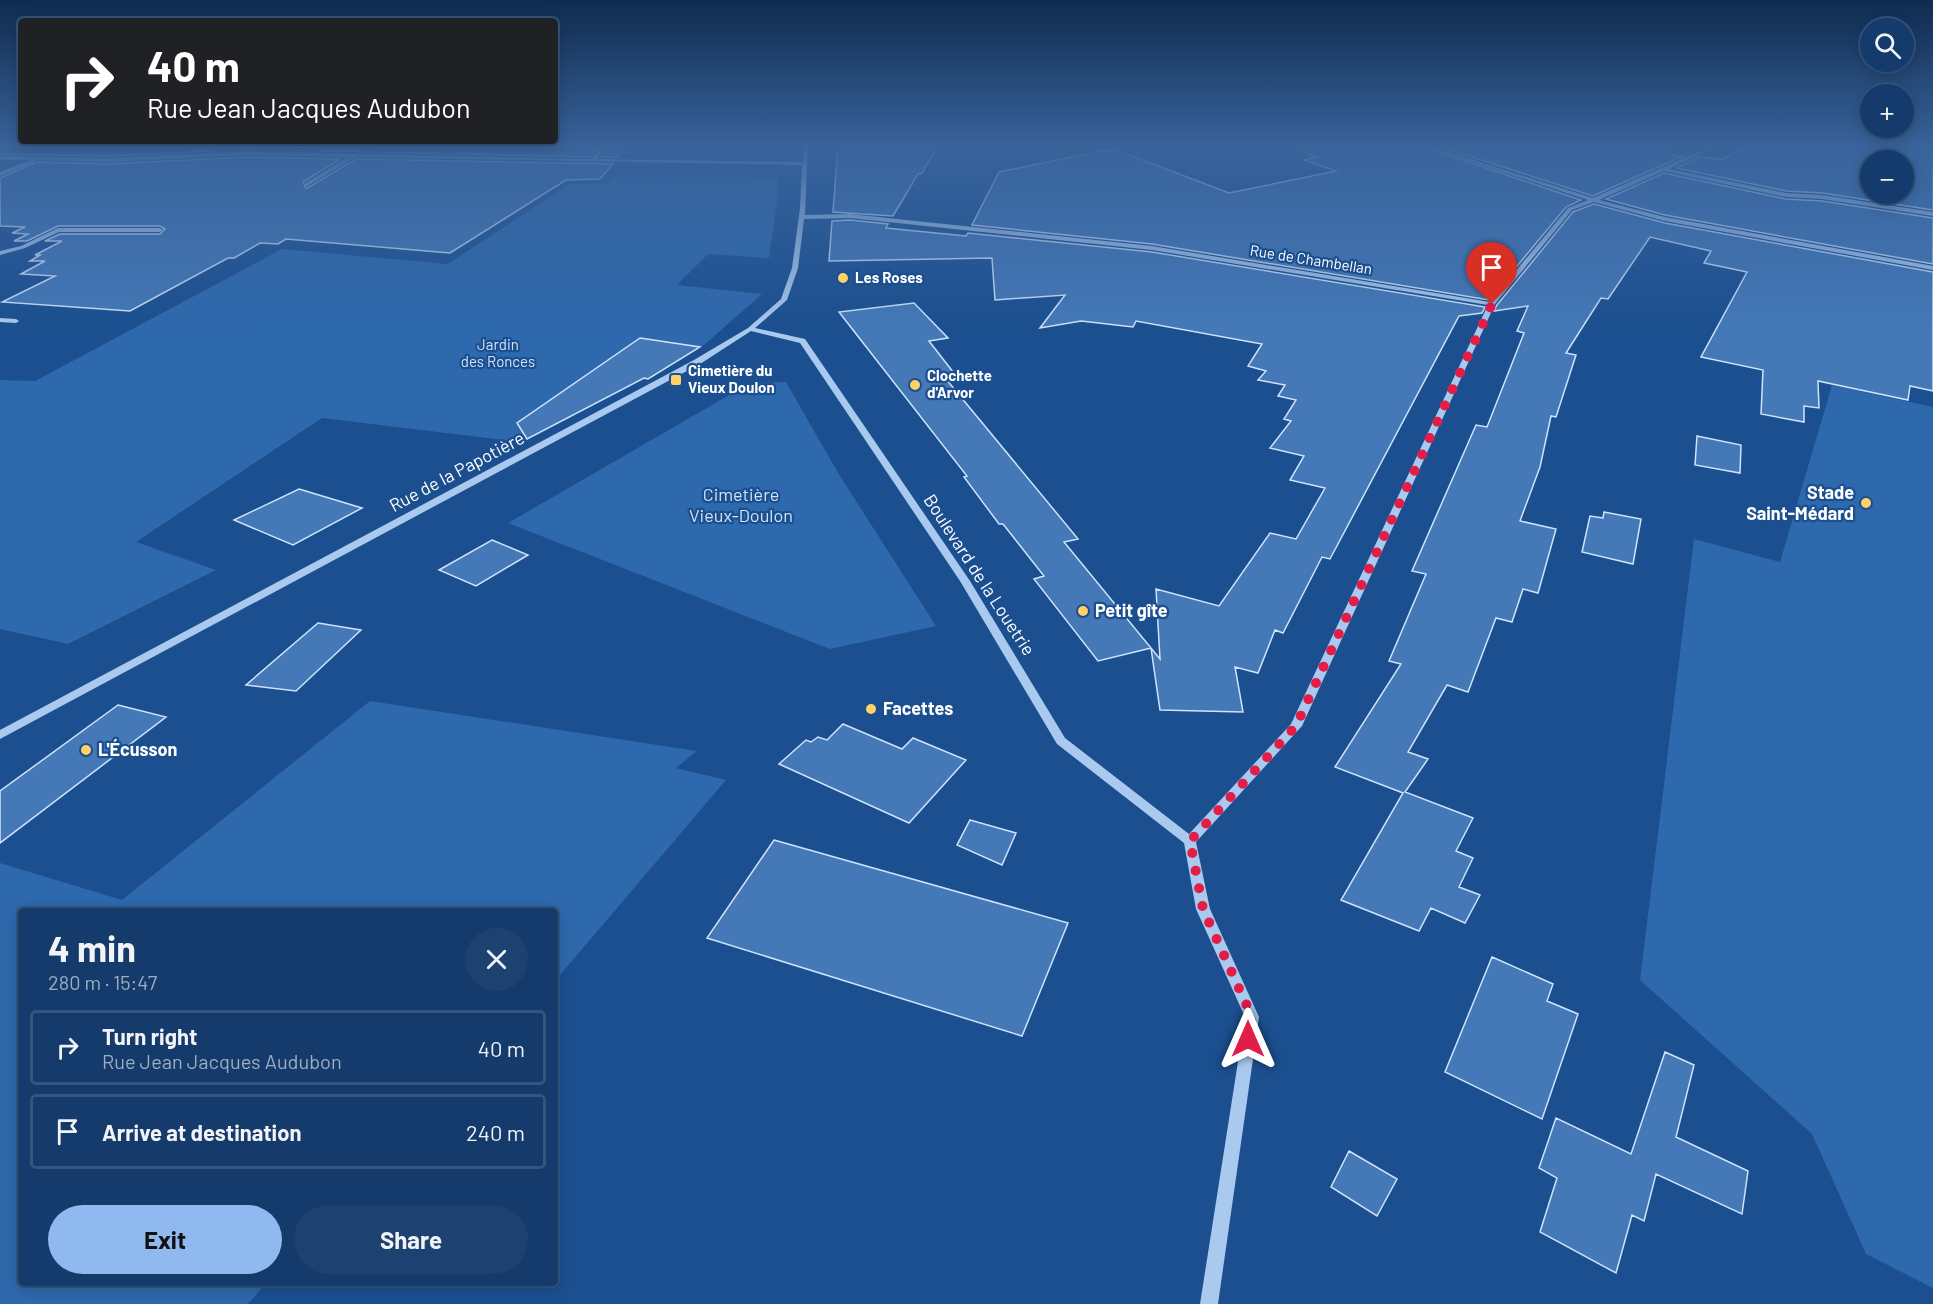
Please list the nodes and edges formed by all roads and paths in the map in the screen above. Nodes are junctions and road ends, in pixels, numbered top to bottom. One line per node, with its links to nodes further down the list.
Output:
1 (803, 207): 6 (street, Rue de la Papotière)
2 (1576, 207): 10 (street)
3 (1621, 207): 9 (street)
4 (1886, 207): 5 (street)
5 (1933, 214)
6 (802, 217): 10 (street, Rue de Chambellan); 13 (street, Rue de la Papotière)
7 (160, 230): 8 (street)
8 (0, 254)
9 (1933, 268)
10 (1492, 304): 15 (street)
11 (0, 320): 12 (street)
12 (16, 321)
13 (750, 329): 14 (street, Rue de la Papotière); 15 (street, Boulevard de la Louetrie)
14 (0, 735)
15 (1190, 841): 16 (street)
16 (1209, 1304)

